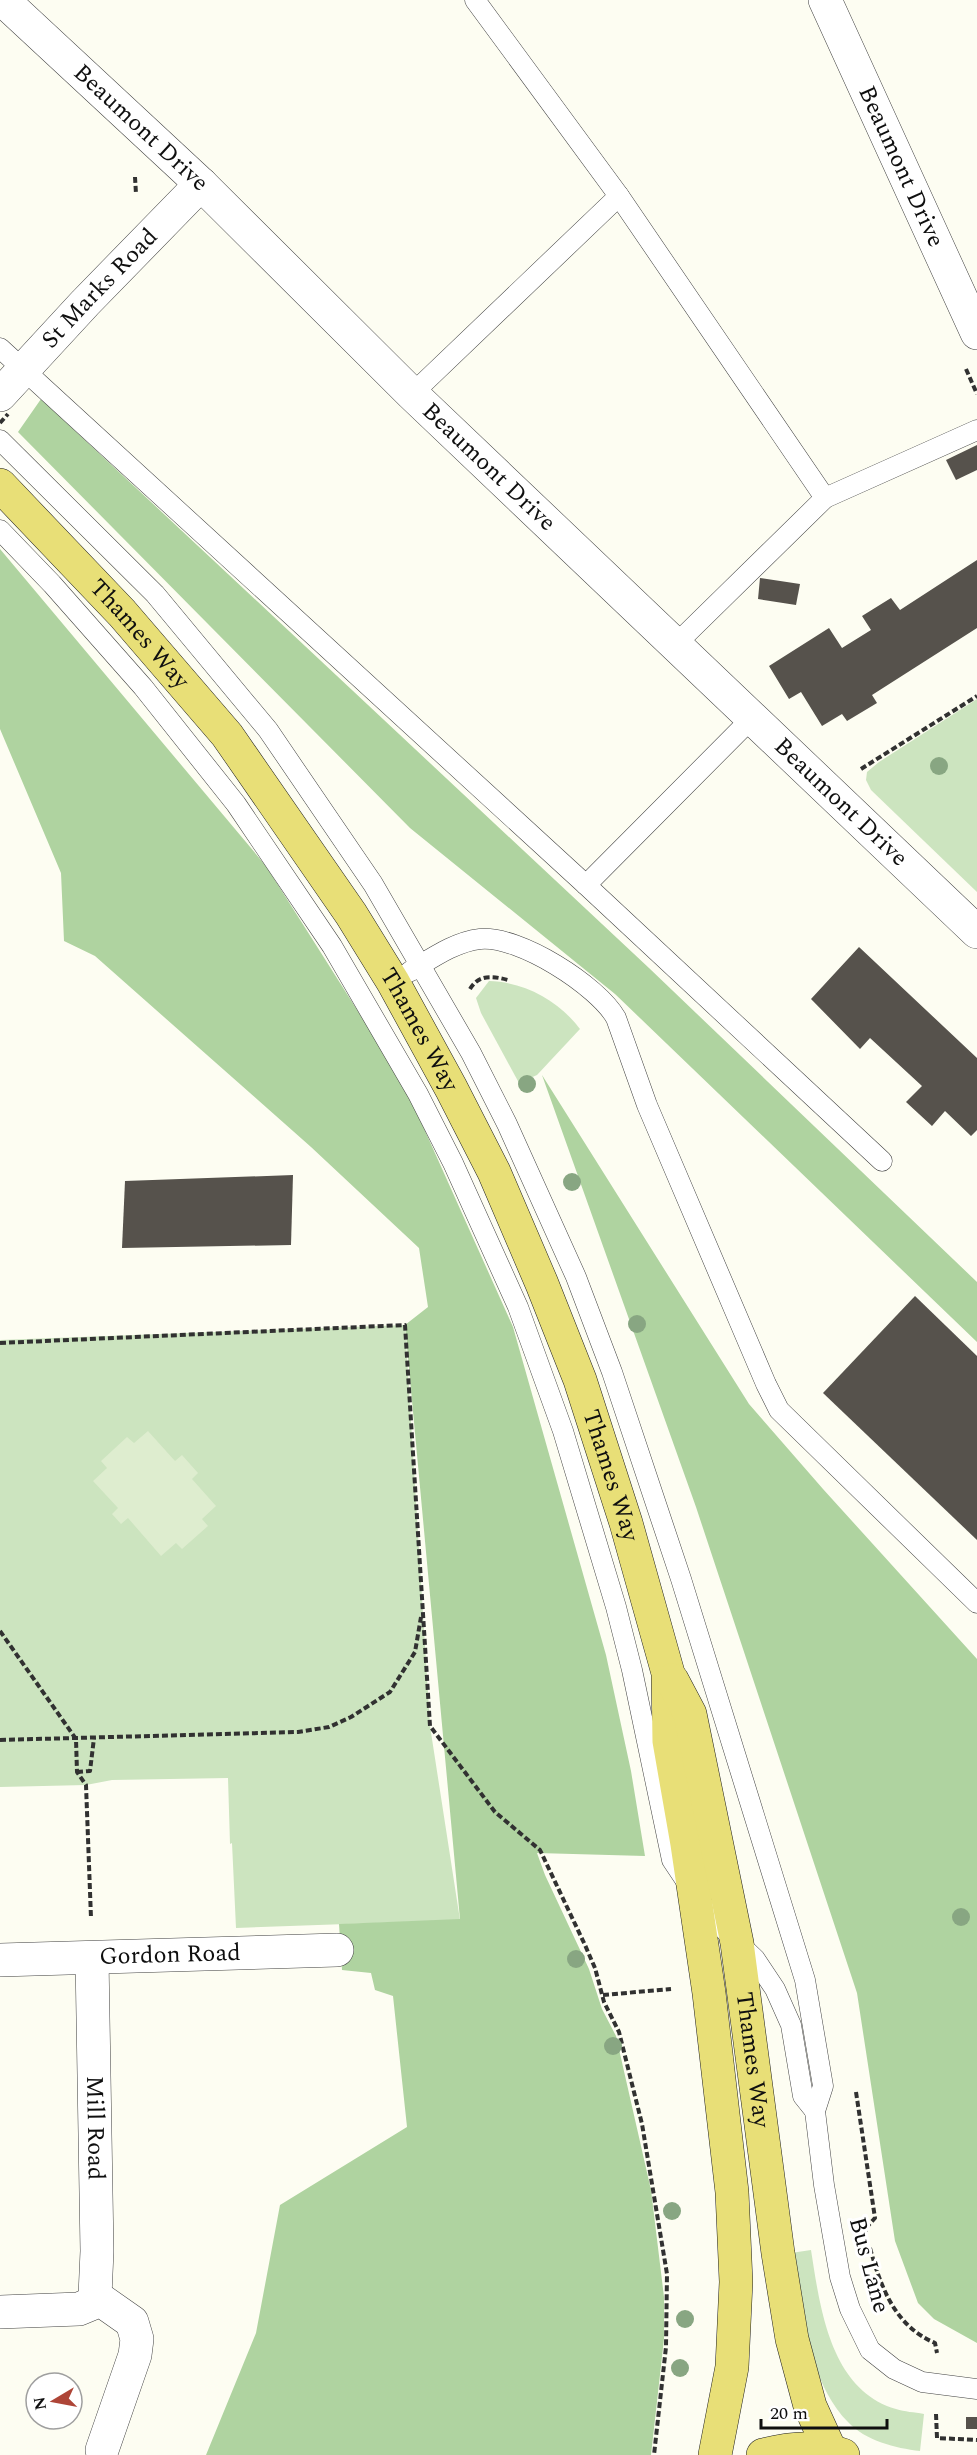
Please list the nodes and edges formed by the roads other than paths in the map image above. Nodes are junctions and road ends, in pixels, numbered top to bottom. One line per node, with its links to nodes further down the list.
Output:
1 (3, 0): 4 (street, Beaumont Drive)
2 (475, 0): 5 (lane)
3 (825, 0): 6 (street, Beaumont Drive)
4 (201, 184): 8 (street, St Marks Road); 9 (street, Beaumont Drive)
5 (619, 195): 9 (lane); 14 (lane)
6 (977, 333)
7 (0, 348): 8 (lane)
8 (30, 377): 10 (street, St Marks Road); 18 (lane)
9 (412, 394): 16 (street, Beaumont Drive)
10 (4, 404)
11 (977, 430): 14 (lane)
12 (0, 440): 20 (lane)
13 (0, 484): 21 (main road, Thames Way)
14 (825, 498): 16 (lane)
15 (0, 530): 25 (lane)
16 (675, 645): 17 (street, Beaumont Drive)
17 (752, 718): 18 (lane); 19 (street, Beaumont Drive)
18 (586, 885): 22 (lane)
19 (977, 932)
20 (420, 965): 21 (lane); 23 (lane); 30 (lane)
21 (393, 982): 24 (main road, Thames Way)
22 (882, 1161)
23 (977, 1603)
24 (668, 1673): 25 (main road, Thames Way); 26 (main road, Thames Way)
25 (695, 1898): 26 (lane); 36 (main road, Thames Way)
26 (737, 1943): 30 (lane); 35 (main road, Thames Way)
27 (338, 1950): 28 (street, Gordon Road)
28 (92, 1958): 29 (street, Gordon Road); 31 (street, Mill Road)
29 (0, 1960)
30 (815, 2111): 33 (lane, Bus Lane)
31 (95, 2296): 32 (street); 34 (street)
32 (0, 2312)
33 (977, 2389)
34 (102, 2450)
35 (837, 2453): 37 (main road)
36 (715, 2455)
37 (763, 2455)

